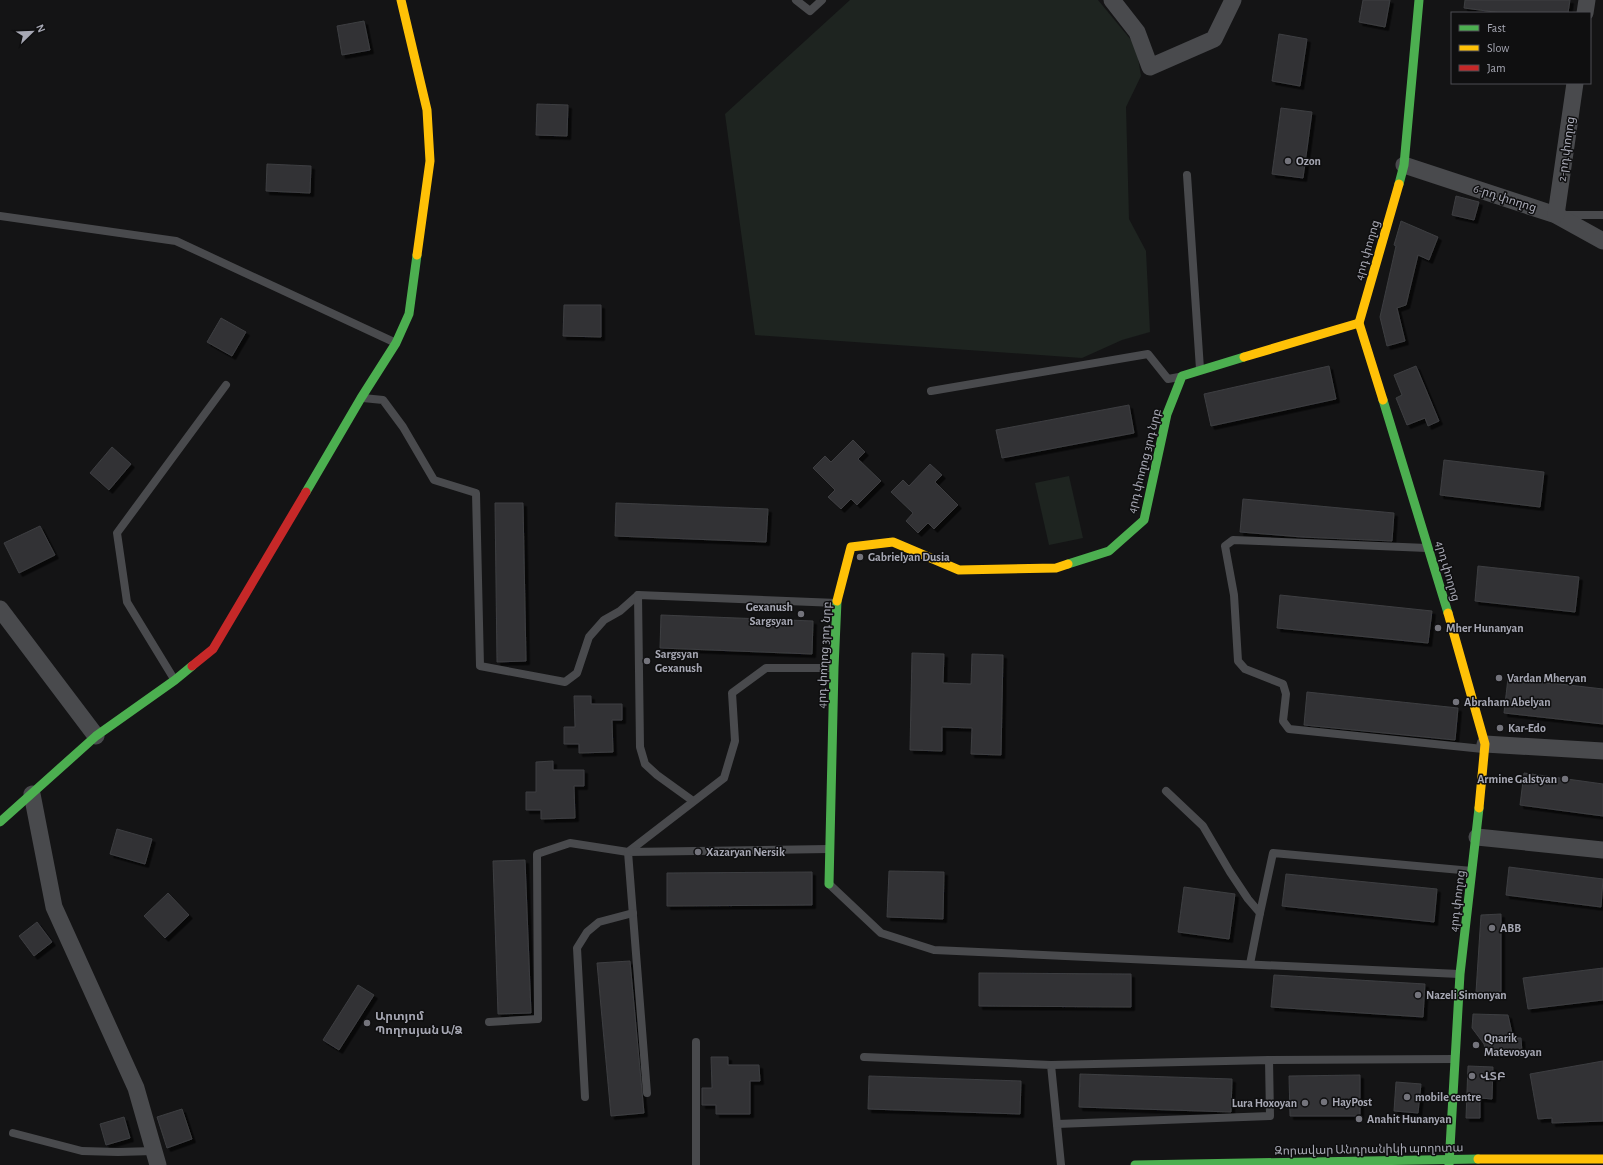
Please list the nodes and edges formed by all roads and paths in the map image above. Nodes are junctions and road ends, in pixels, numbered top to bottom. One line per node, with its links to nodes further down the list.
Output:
1 (401, 0): 17 (street)
2 (796, 0): 3 (lane)
3 (822, 0)
4 (1112, 0): 5 (street)
5 (1233, 0)
6 (1419, 0): 10 (street, 4րդ փողոց)
7 (1587, 0): 8 (street)
8 (1585, 12)
9 (1575, 84): 12 (street, 2-րդ փողոց)
10 (1404, 165): 12 (street, 6-րդ փողոց); 16 (street, 4րդ փողոց)
11 (1187, 175): 18 (lane)
12 (1556, 215): 13 (lane); 15 (street, 6-րդ փողոց)
13 (1603, 215)
14 (0, 216): 17 (lane)
15 (1603, 240)
16 (1359, 322): 18 (street); 23 (street, 4րդ փողոց)
17 (396, 343): 22 (street)
18 (1200, 370): 19 (street)
19 (1182, 376): 21 (lane); 25 (street, 4րդ փողոց 3րդ նրբ)
20 (226, 385): 28 (lane)
21 (931, 391)
22 (361, 398): 24 (lane); 28 (street)
23 (1429, 548): 30 (street, 4րդ փողոց); 30 (lane)
24 (638, 595): 25 (lane); 34 (lane)
25 (838, 603): 27 (street, 4րդ փողոց 3րդ նրբ)
26 (0, 609): 29 (street)
27 (834, 668): 34 (lane); 37 (street, 4րդ փողոց 3րդ նրբ)
28 (175, 680): 29 (street)
29 (96, 736): 33 (street)
30 (1484, 746): 31 (street); 36 (street, 4րդ փողոց)
31 (1603, 751)
32 (1166, 791): 43 (lane)
33 (32, 794): 35 (street); 56 (street)
34 (693, 801): 39 (lane)
35 (0, 822)
36 (1477, 837): 38 (street); 40 (street, 4րդ փողոց)
37 (830, 848): 39 (lane); 41 (street, 4րդ փողոց 3րդ նրբ)
38 (1603, 850)
39 (628, 852): 42 (lane); 46 (lane)
40 (1472, 871): 43 (lane); 45 (street, 4րդ փողոց)
41 (829, 884): 44 (lane)
42 (633, 913): 52 (lane); 53 (lane)
43 (1260, 914): 44 (lane)
44 (1250, 964): 45 (lane)
45 (1460, 974): 49 (street, 4րդ փողոց)
46 (489, 1022)
47 (696, 1042): 59 (lane)
48 (864, 1057): 51 (lane)
49 (1455, 1059): 50 (lane); 58 (street, 4րդ փողոց)
50 (1269, 1060): 51 (lane); 54 (lane)
51 (1051, 1065): 54 (lane)
52 (647, 1093)
53 (585, 1097)
54 (1057, 1124): 60 (lane)
55 (13, 1133): 56 (lane)
56 (156, 1158)
57 (1603, 1159): 58 (street, Զորավար Անդրանիկի պողոտա)
58 (1449, 1162): 61 (street, Զորավար Անդրանիկի պողոտա)
59 (696, 1165)
60 (1061, 1165)
61 (1135, 1165)

